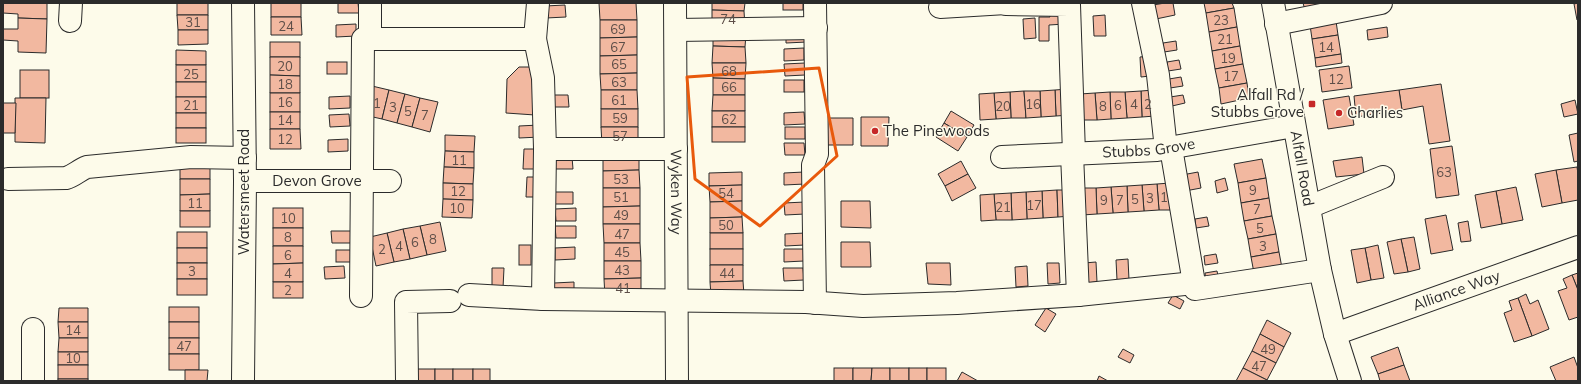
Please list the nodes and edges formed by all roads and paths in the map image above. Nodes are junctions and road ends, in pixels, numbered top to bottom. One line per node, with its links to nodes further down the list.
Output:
1 (243, 3): 22 (street, Watersmeet Road)
2 (370, 3): 14 (street)
3 (538, 3): 15 (street)
4 (675, 3): 13 (street, Wyken Way)
5 (815, 3): 12 (street)
6 (1006, 3): 9 (street); 10 (street)
7 (1143, 3): 17 (street)
8 (1381, 3): 11 (street)
9 (1076, 4): 20 (street)
10 (940, 7)
11 (1274, 13): 16 (street, Alfall Road)
12 (816, 28): 13 (street); 36 (street)
13 (676, 30): 19 (street, Wyken Way)
14 (370, 39): 15 (street); 25 (street)
15 (535, 39): 18 (street)
16 (1294, 126): 17 (street, Stubbs Grove); 28 (street, Alfall Road)
17 (1168, 148): 20 (street, Stubbs Grove); 31 (street)
18 (545, 149): 19 (street); 34 (street)
19 (676, 149): 35 (street, Wyken Way)
20 (1073, 154): 21 (street, Stubbs Grove); 32 (street)
21 (1002, 157)
22 (245, 158): 24 (street); 26 (street, Watersmeet Road)
23 (1384, 177): 28 (street)
24 (8, 179)
25 (361, 180): 26 (street, Devon Grove); 27 (street, Devon Grove); 33 (street)
26 (245, 181): 40 (street, Watersmeet Road)
27 (390, 181)
28 (1309, 207): 30 (street, Alfall Road)
29 (1578, 247): 38 (street, Alliance Way)
30 (1320, 270): 31 (street); 38 (street, Alfall Road)
31 (1194, 283): 32 (street)
32 (1078, 295): 36 (street)
33 (361, 296)
34 (543, 299): 35 (street); 41 (street)
35 (677, 299): 36 (street); 42 (street, Wyken Way)
36 (815, 303)
37 (33, 329): 39 (street)
38 (1335, 334): 43 (street, Alfall Road)
39 (33, 381)
40 (243, 381)
41 (407, 381)
42 (677, 381)
43 (1350, 381)

